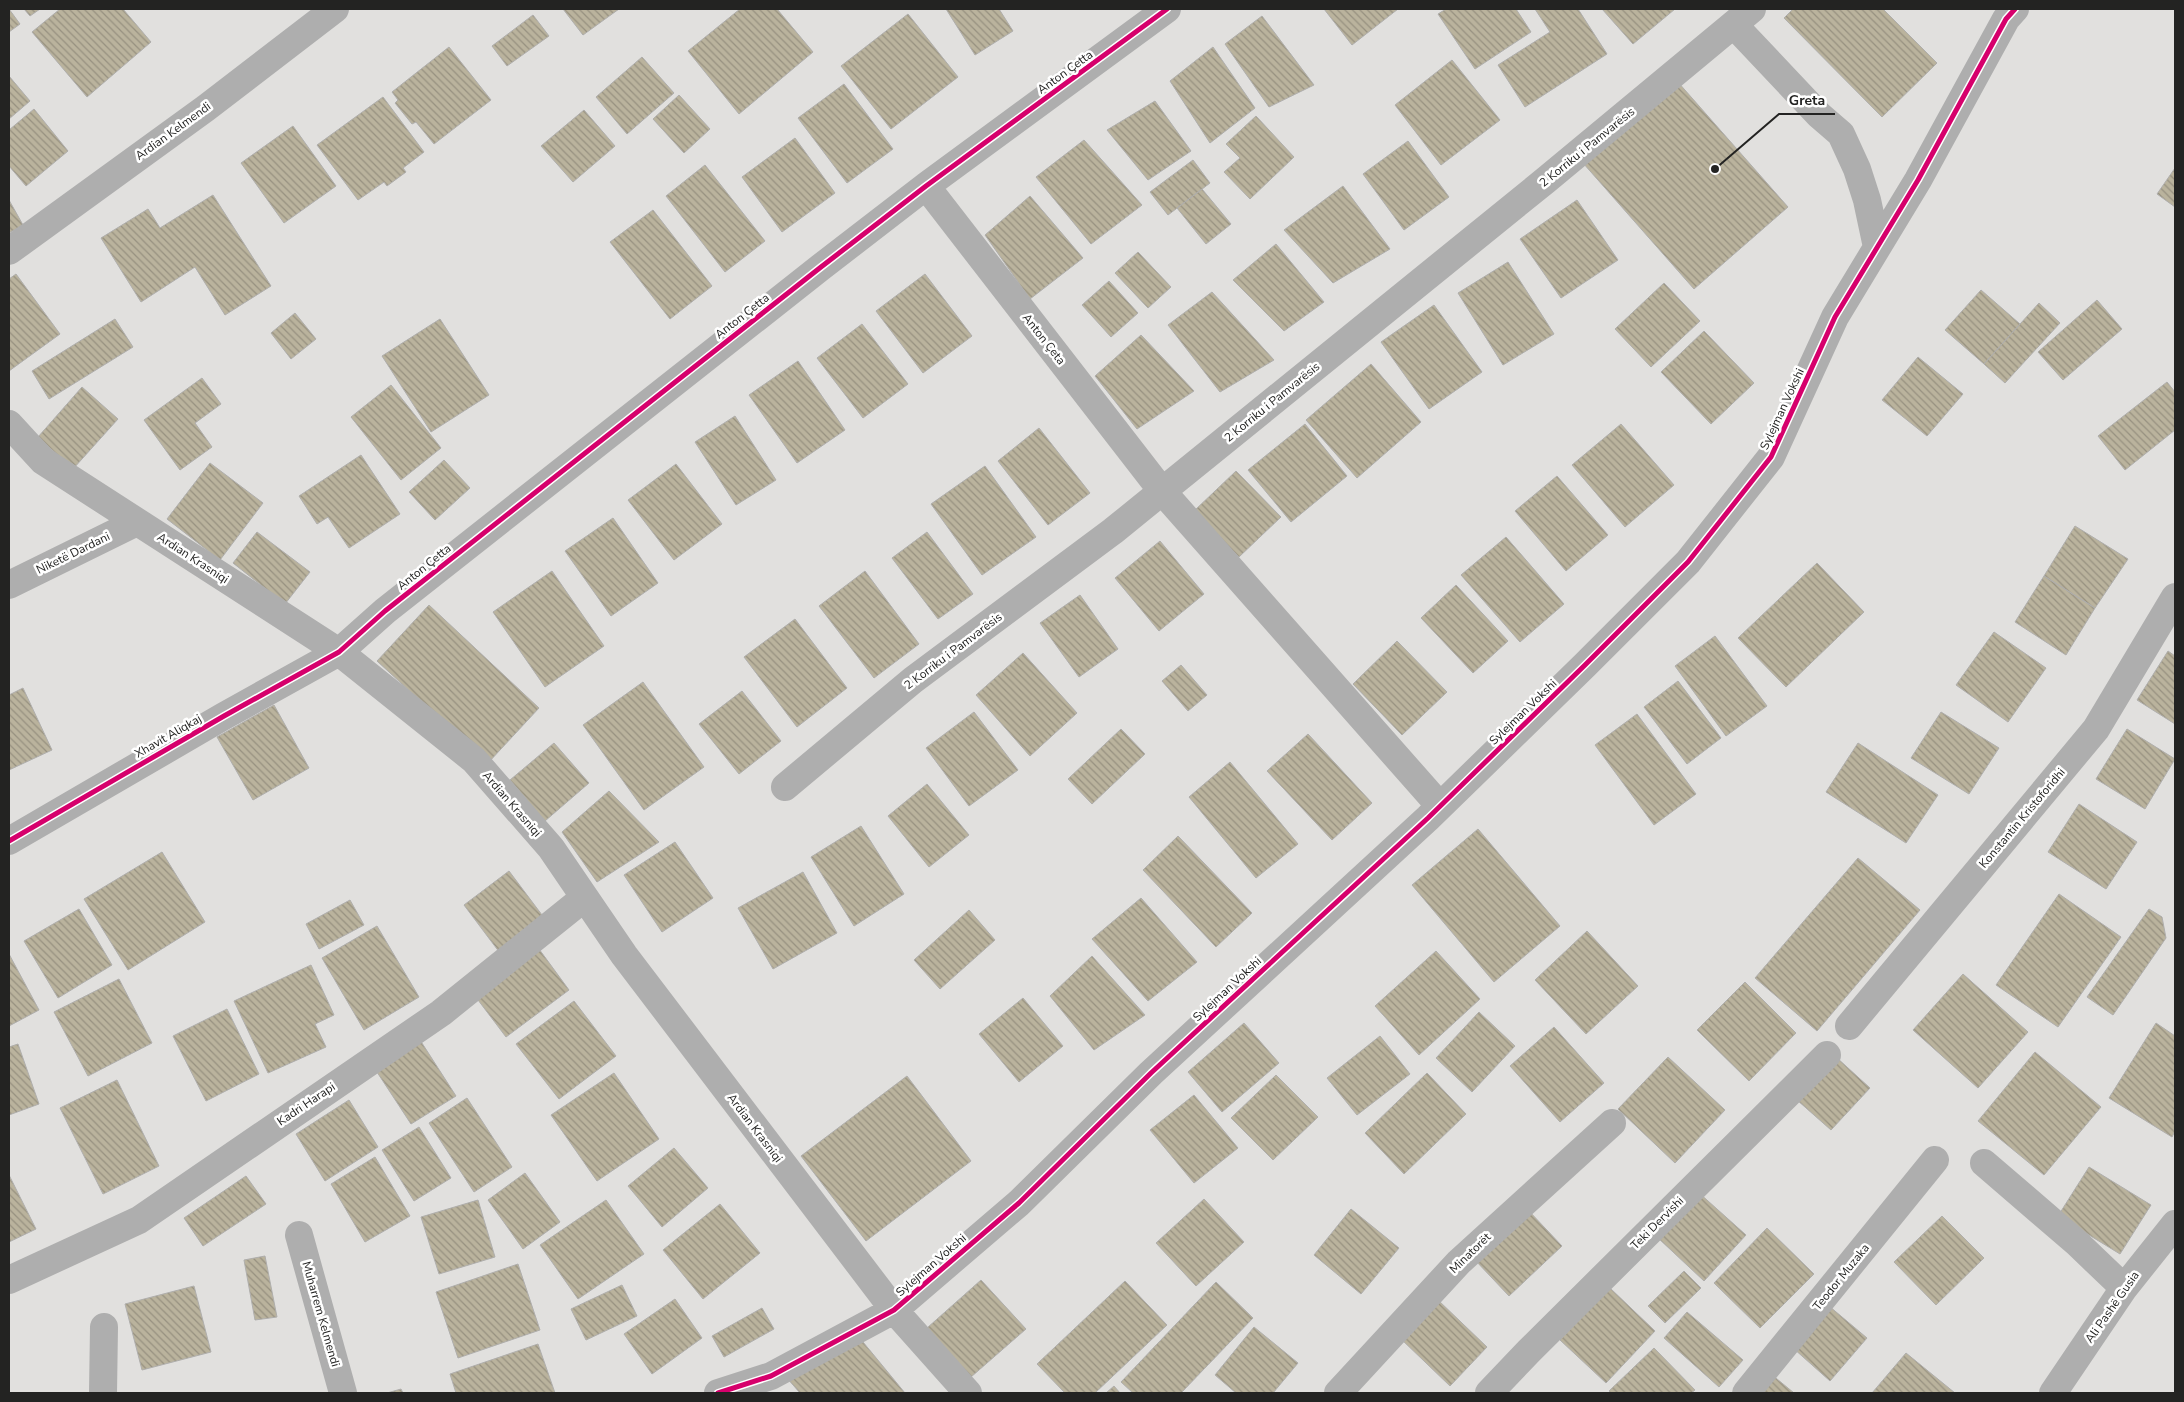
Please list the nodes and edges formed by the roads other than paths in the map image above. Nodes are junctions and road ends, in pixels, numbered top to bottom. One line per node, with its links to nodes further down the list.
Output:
1 (335, 9): 7 (street, Ardian Kelmendi)
2 (1166, 9): 5 (street, Anton Çetta)
3 (2005, 12): 6 (street, Sylejman Vokshi)
4 (1743, 17): 6 (street); 9 (street, 2 Korriku i Pamvarësis)
5 (926, 186): 9 (street, Anton Çeta); 13 (street, Anton Çetta)
6 (1877, 247): 15 (street, Sylejman Vokshi)
7 (9, 250)
8 (9, 424): 10 (street, Ardian Krasniqi)
9 (1162, 491): 14 (street, 2 Korriku i Pamvarësis); 15 (street)
10 (137, 522): 11 (street, Niketë Dardani); 13 (street, Ardian Krasniqi)
11 (9, 585)
12 (2175, 597): 18 (street, Konstantin Kristoforidhi)
13 (339, 652): 16 (street, Xhavit Aliqkaj); 17 (street, Ardian Krasniqi)
14 (785, 787)
15 (1440, 806): 27 (street, Sylejman Vokshi)
16 (9, 841)
17 (584, 898): 25 (street, Kadri Harapi); 27 (street, Ardian Krasniqi)
18 (1849, 1026)
19 (1827, 1055): 34 (street, Teki Dervishi)
20 (1612, 1123): 33 (street, Minatorët)
21 (1935, 1160): 35 (street, Teodor Muzaka)
22 (1984, 1163): 26 (street)
23 (2175, 1224): 26 (street, Ali Pashë Gusia)
24 (299, 1235): 30 (street, Muharrem Kelmendi)
25 (9, 1280)
26 (2124, 1288): 36 (street, Ali Pashë Gusia)
27 (894, 1310): 31 (street, Sylejman Vokshi); 32 (street, Ardian Krasniqi)
28 (104, 1327): 29 (street)
29 (103, 1393)
30 (343, 1393)
31 (718, 1393)
32 (968, 1393)
33 (1338, 1393)
34 (1489, 1393)
35 (1746, 1393)
36 (2053, 1393)

